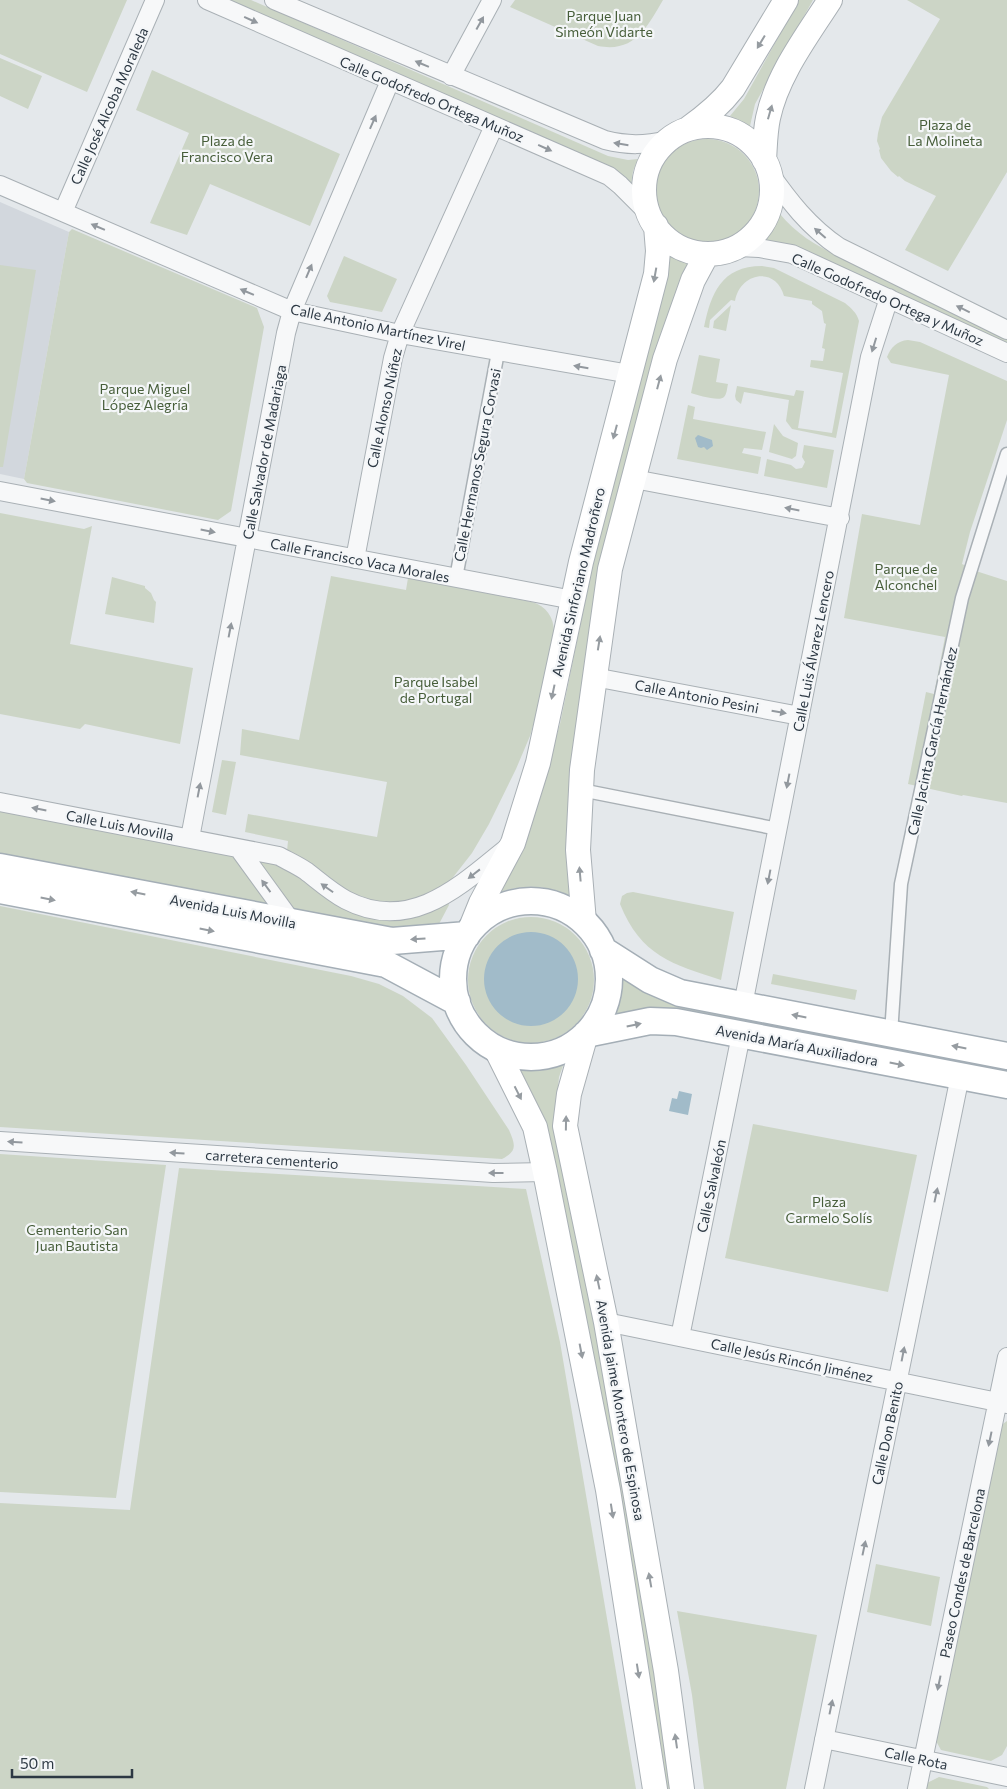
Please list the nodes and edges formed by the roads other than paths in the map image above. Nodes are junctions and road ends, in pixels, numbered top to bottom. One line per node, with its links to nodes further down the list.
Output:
1 (155, 0): 13 (street, Calle José Alcoba Moraleda)
2 (207, 0): 8 (street, Calle Godofredo Ortega Muñoz, one-way to 8)
3 (274, 0): 7 (street, Calle Godofredo Ortega Muñoz, one-way to 3)
4 (492, 0): 7 (street, one-way to 4)
5 (786, 0): 10 (main road, one-way to 10)
6 (830, 0): 11 (main road, one-way to 6)
7 (451, 76): 10 (street, Calle Godofredo Ortega Muñoz, one-way to 7)
8 (390, 81): 9 (street, Calle Godofredo Ortega Muñoz); 18 (street, Calle Salvador de Madariaga, one-way to 8)
9 (494, 126): 14 (street, Calle Godofredo Ortega Muñoz, one-way to 14); 20 (street, Calle Alonso Núñez)
10 (678, 135): 11 (main road); 14 (main road)
11 (766, 166): 15 (main road); 19 (street, Calle Godofredo Ortega y Muñoz, one-way to 11)
12 (0, 185): 13 (street, Calle Antonio Martínez Virel)
13 (63, 212): 18 (street, Calle Antonio Martínez Virel, one-way to 13)
14 (652, 219): 16 (main road); 23 (main road, Avenida Sinforiano Madroñero, one-way to 23)
15 (739, 247): 16 (main road); 17 (street, Calle Godofredo Ortega y Muñoz)
16 (707, 254): 25 (main road, Avenida Sinforiano Madroñero, one-way to 16)
17 (889, 298): 22 (street, Calle Godofredo Ortega y Muñoz); 27 (street, Calle Luis Álvarez Lencero, one-way to 27)
18 (292, 311): 20 (street, Calle Antonio Martínez Virel); 28 (street, Calle Salvador de Madariaga)
19 (1007, 330)
20 (400, 334): 21 (street, Calle Antonio Martínez Virel); 29 (street, Calle Alonso Núñez)
21 (498, 352): 23 (street, Calle Antonio Martínez Virel, one-way to 21); 30 (street, Calle Hermanos Segura Corvasi)
22 (1007, 353)
23 (630, 374): 31 (main road, Avenida Sinforiano Madroñero, one-way to 31)
24 (1007, 454): 49 (street, Calle Jacinta García Hernández)
25 (634, 479): 27 (street, one-way to 25); 32 (main road, Avenida Sinforiano Madroñero, one-way to 25)
26 (0, 491): 28 (street, Calle Francisco Vaca Morales, one-way to 28)
27 (840, 518): 33 (street, Calle Luis Álvarez Lencero)
28 (247, 538): 29 (street, Calle Francisco Vaca Morales); 37 (street, Calle Salvador de Madariaga, one-way to 28)
29 (355, 559): 30 (street, Calle Francisco Vaca Morales)
30 (456, 578): 31 (street, Calle Francisco Vaca Morales)
31 (573, 600): 38 (main road, Avenida Sinforiano Madroñero, one-way to 38)
32 (594, 677): 33 (street, Calle Antonio Pesini, one-way to 33); 34 (main road, Avenida Sinforiano Madroñero)
33 (800, 716): 36 (street, Calle Luis Álvarez Lencero, one-way to 36)
34 (581, 790): 36 (street); 43 (main road, Avenida Sinforiano Madroñero, one-way to 34)
35 (0, 802): 37 (street, Calle Luis Movilla, one-way to 35)
36 (778, 829): 47 (street, Calle Luis Álvarez Lencero, one-way to 47)
37 (190, 838): 39 (street, Calle Luis Movilla)
38 (512, 843): 39 (street, Calle Luis Movilla, one-way to 39); 44 (main road, Avenida Sinforiano Madroñero)
39 (240, 849): 42 (street, one-way to 39)
40 (0, 867): 42 (main road, Avenida Luis Movilla, one-way to 40)
41 (0, 890): 46 (main road, Avenida Luis Movilla, one-way to 46)
42 (292, 922): 44 (main road, Avenida Luis Movilla, one-way to 42)
43 (584, 922): 44 (main road); 45 (main road)
44 (469, 933): 46 (main road)
45 (603, 950): 47 (main road, Avenida María Auxiliadora); 48 (main road)
46 (456, 1002): 51 (main road)
47 (743, 1006): 49 (main road, Avenida María Auxiliadora, one-way to 47)
48 (586, 1034): 50 (main road, Avenida María Auxiliadora, one-way to 50); 51 (main road); 57 (main road, Avenida Jaime Montero de Espinosa, one-way to 48)
49 (891, 1034): 52 (main road, Avenida María Auxiliadora, one-way to 49)
50 (742, 1035): 53 (main road, Avenida María Auxiliadora, one-way to 53); 58 (street, Calle Salvaleón)
51 (496, 1049): 56 (main road, Avenida Jaime Montero de Espinosa, one-way to 56)
52 (1007, 1056)
53 (960, 1076): 54 (main road, Avenida María Auxiliadora); 60 (street, Calle Don Benito, one-way to 53)
54 (1007, 1085)
55 (0, 1141): 56 (street, carretera cementerio, one-way to 55)
56 (545, 1172): 65 (main road, Avenida Jaime Montero de Espinosa, one-way to 65)
57 (606, 1322): 58 (street, Calle Jesús Rincón Jiménez); 66 (main road, Avenida Jaime Montero de Espinosa, one-way to 57)
58 (680, 1337): 60 (street, Calle Jesús Rincón Jiménez)
59 (1007, 1357): 61 (street, Paseo Condes de Barcelona)
60 (898, 1381): 61 (street, Calle Jesús Rincón Jiménez); 62 (street, Calle Don Benito, one-way to 60)
61 (1002, 1403): 63 (street, Paseo Condes de Barcelona, one-way to 63)
62 (824, 1739): 63 (street, Calle Rota); 67 (street, Calle Don Benito)
63 (923, 1760): 64 (street, Calle Rota); 68 (street, Paseo Condes de Barcelona)
64 (1007, 1776): 69 (street)
65 (655, 1789)
66 (682, 1789)
67 (814, 1789)
68 (917, 1789)
69 (1004, 1789)

